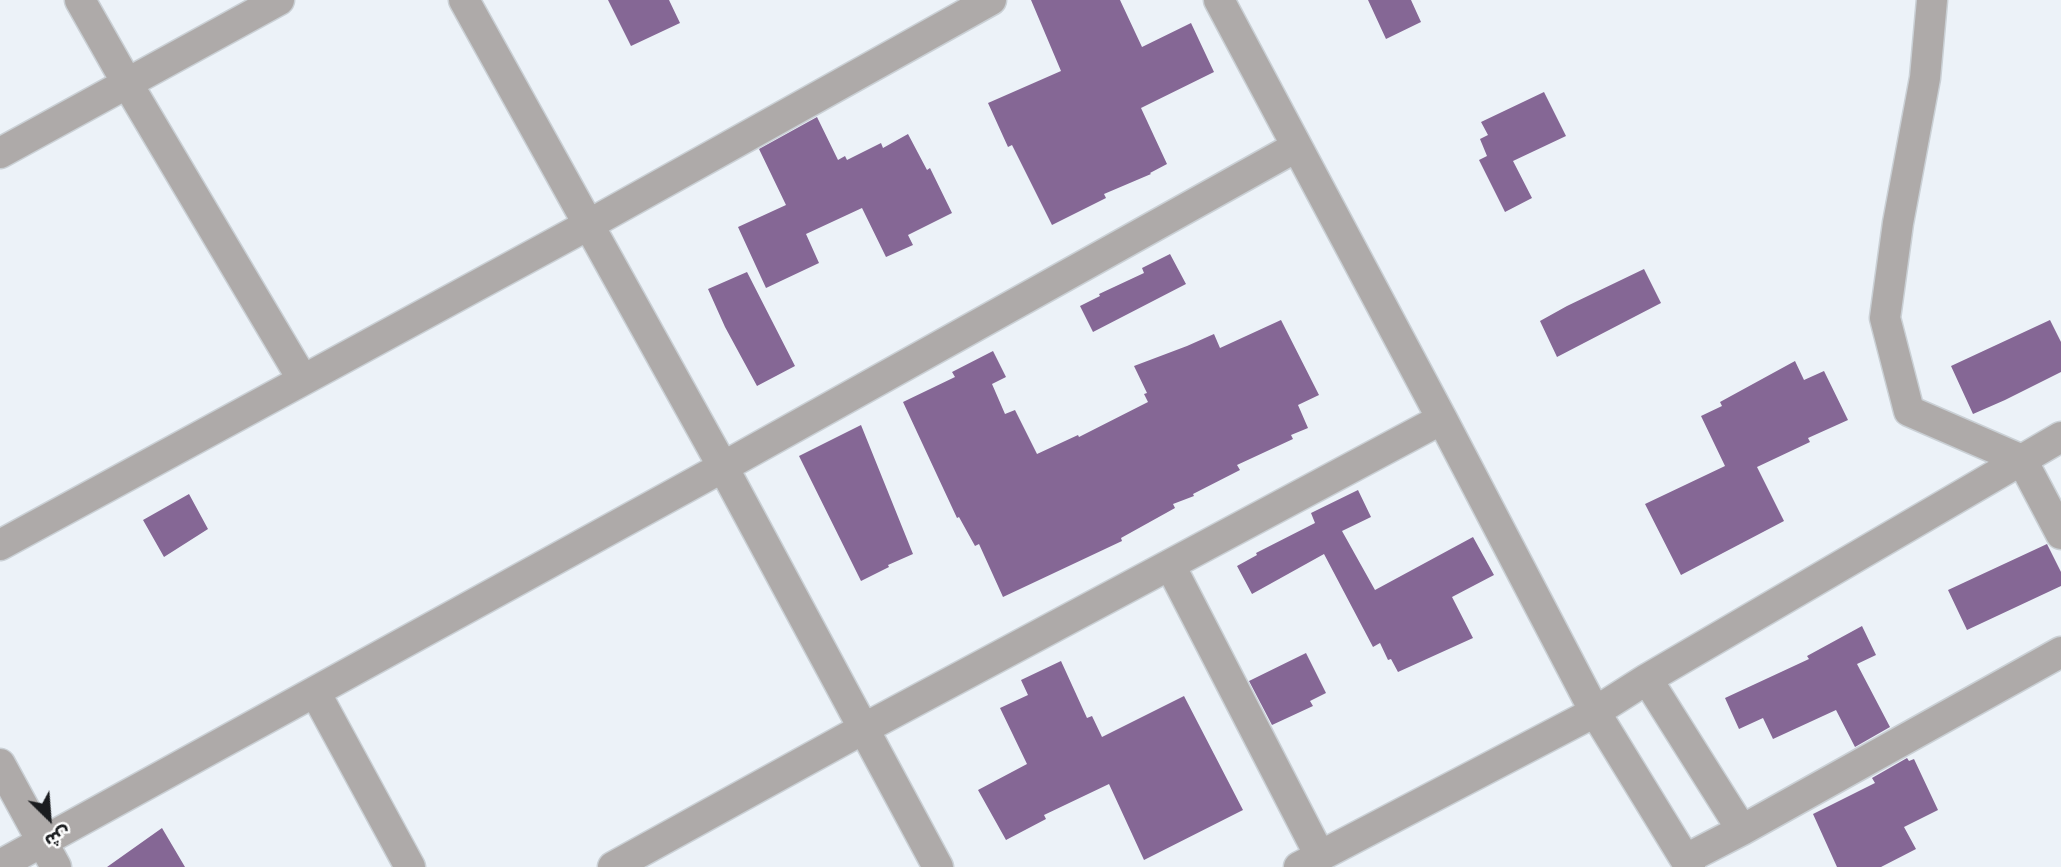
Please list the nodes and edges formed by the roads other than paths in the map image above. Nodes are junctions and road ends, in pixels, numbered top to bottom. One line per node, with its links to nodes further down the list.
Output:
1 (80, 0): 7 (street)
2 (279, 0): 7 (street)
3 (464, 0): 10 (street)
4 (991, 0): 10 (street)
5 (1219, 0): 8 (street)
6 (1932, 0): 14 (street)
7 (127, 83): 9 (street); 11 (street)
8 (1296, 147): 12 (street); 15 (street)
9 (0, 153)
10 (588, 225): 11 (street); 15 (street)
11 (303, 380): 17 (street)
12 (1442, 419): 18 (street); 22 (street)
13 (2061, 437): 14 (street)
14 (2022, 460): 16 (street); 20 (street)
15 (723, 467): 21 (street); 23 (street)
16 (2061, 534)
17 (0, 545)
18 (1170, 565): 23 (street); 27 (street)
19 (2061, 652): 25 (street)
20 (1647, 679): 22 (street); 25 (street)
21 (315, 692): 26 (street); 30 (street)
22 (1595, 712): 27 (street); 28 (street)
23 (863, 729): 31 (street); 32 (street)
24 (0, 764): 26 (street)
25 (1742, 830): 28 (street)
26 (50, 855): 29 (street)
27 (1309, 861)
28 (1688, 863)
29 (0, 865)
30 (410, 867)
31 (613, 867)
32 (938, 867)

